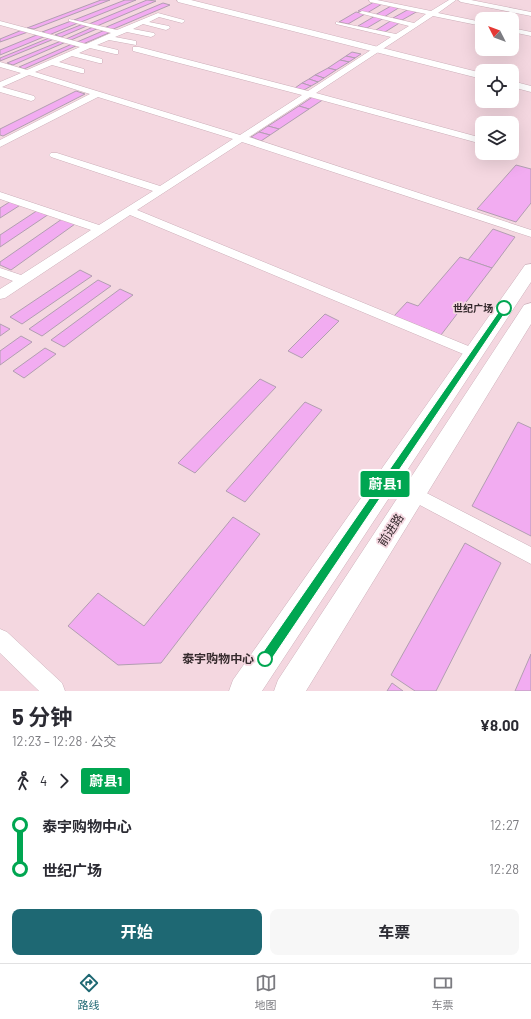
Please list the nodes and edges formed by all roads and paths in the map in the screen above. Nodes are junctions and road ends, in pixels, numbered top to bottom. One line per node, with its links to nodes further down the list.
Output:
1 (181, 0): 24 (street)
2 (453, 0): 6 (street)
3 (461, 0): 7 (street)
4 (372, 1): 6 (street)
5 (362, 13): 14 (street)
6 (432, 13): 11 (street); 14 (street)
7 (531, 14)
8 (71, 20): 18 (street)
9 (182, 21): 10 (street)
10 (142, 22): 15 (street); 16 (street)
11 (475, 22)
12 (0, 23): 23 (street)
13 (338, 23): 21 (street)
14 (416, 25): 21 (street)
15 (166, 28)
16 (125, 29): 18 (street); 20 (street)
17 (519, 31): 19 (street)
18 (118, 33): 22 (street)
19 (531, 34)
20 (150, 35)
21 (398, 36): 24 (street)
22 (108, 37): 23 (street); 38 (street)
23 (87, 45): 25 (street); 26 (street)
24 (378, 49): 32 (street); 38 (street)
25 (115, 52)
26 (70, 53): 27 (street); 28 (street)
27 (99, 61)
28 (51, 62): 30 (street); 31 (street)
29 (0, 64): 31 (street)
30 (81, 71)
31 (29, 73): 33 (street); 37 (street)
32 (475, 74)
33 (0, 85)
34 (519, 86): 36 (street)
35 (0, 88): 39 (street)
36 (531, 89)
37 (97, 94): 40 (street); 41 (street)
38 (310, 94): 41 (street); 42 (street)
39 (30, 98)
40 (5, 138): 43 (street)
41 (241, 138): 45 (street); 49 (street)
42 (475, 139)
43 (0, 144)
44 (54, 155): 45 (street)
45 (162, 190): 47 (street)
46 (0, 195): 48 (street)
47 (129, 211): 48 (street); 55 (street)
48 (101, 230): 52 (street)
49 (531, 234)
50 (531, 268): 55 (main road)
51 (0, 272): 52 (street)
52 (22, 280): 53 (street)
53 (0, 295)
54 (531, 309): 57 (main road, 前进路)
55 (473, 353): 56 (main road)
56 (388, 480): 57 (street); 61 (main road)
57 (414, 494): 58 (street); 62 (main road, 前进路)
58 (531, 556)
59 (0, 639): 60 (street)
60 (54, 691)
61 (244, 691)
62 (289, 691)

